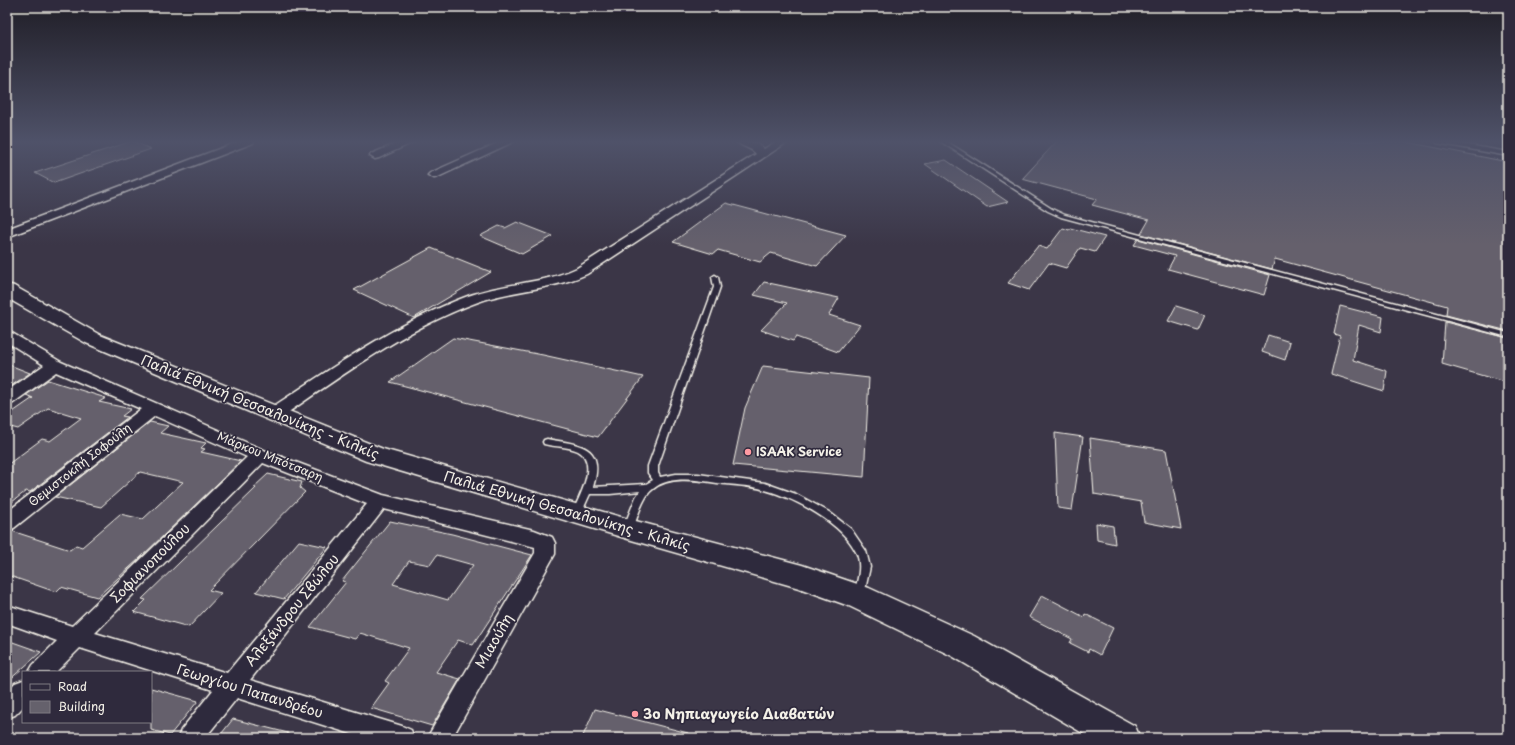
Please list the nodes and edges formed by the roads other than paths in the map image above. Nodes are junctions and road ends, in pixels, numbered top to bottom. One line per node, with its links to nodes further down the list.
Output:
1 (158, 176): 4 (street)
2 (729, 176): 12 (street)
3 (997, 176): 7 (lane)
4 (7, 233)
5 (714, 277): 15 (lane)
6 (7, 290): 12 (main road, Παλιά Εθνική Θεσσαλονίκης - Κιλκίς)
7 (1508, 335)
8 (7, 336): 9 (street, Μάρκου Μπότσαρη)
9 (55, 366): 10 (street); 11 (street, Μάρκου Μπότσαρη)
10 (7, 399)
11 (154, 408): 14 (street, Μάρκου Μπότσαρη); 19 (street, Θεμιστοκλή Σοφούλη)
12 (274, 414): 18 (main road, Παλιά Εθνική Θεσσαλονίκης - Κιλκίς)
13 (547, 442): 18 (lane)
14 (260, 455): 17 (street, Μάρκου Μπότσαρη); 24 (street, Σοφιανοπούλου)
15 (658, 481): 16 (lane); 22 (lane)
16 (648, 487): 18 (lane); 20 (lane)
17 (380, 501): 21 (street, Μάρκου Μπότσαρη); 26 (street, Αλεξάνδρου Σβώλου)
18 (582, 502): 20 (main road, Παλιά Εθνική Θεσσαλονίκης - Κιλκίς)
19 (7, 524)
20 (628, 529): 22 (main road, Παλιά Εθνική Θεσσαλονίκης - Κιλκίς)
21 (545, 543): 31 (street, Μιαούλη)
22 (859, 597): 32 (main road, Παλιά Εθνική Θεσσαλονίκης - Κιλκίς)
23 (7, 614): 24 (street, Γεωργίου Παπανδρέου)
24 (76, 637): 25 (street, Σοφιανοπούλου); 26 (street, Γεωργίου Παπανδρέου)
25 (42, 671)
26 (232, 686): 29 (street, Αλεξάνδρου Σβώλου); 30 (street, Γεωργίου Παπανδρέου)
27 (22, 692): 28 (street)
28 (7, 707)
29 (190, 738)
30 (402, 738)
31 (439, 738)
32 (1122, 738)

